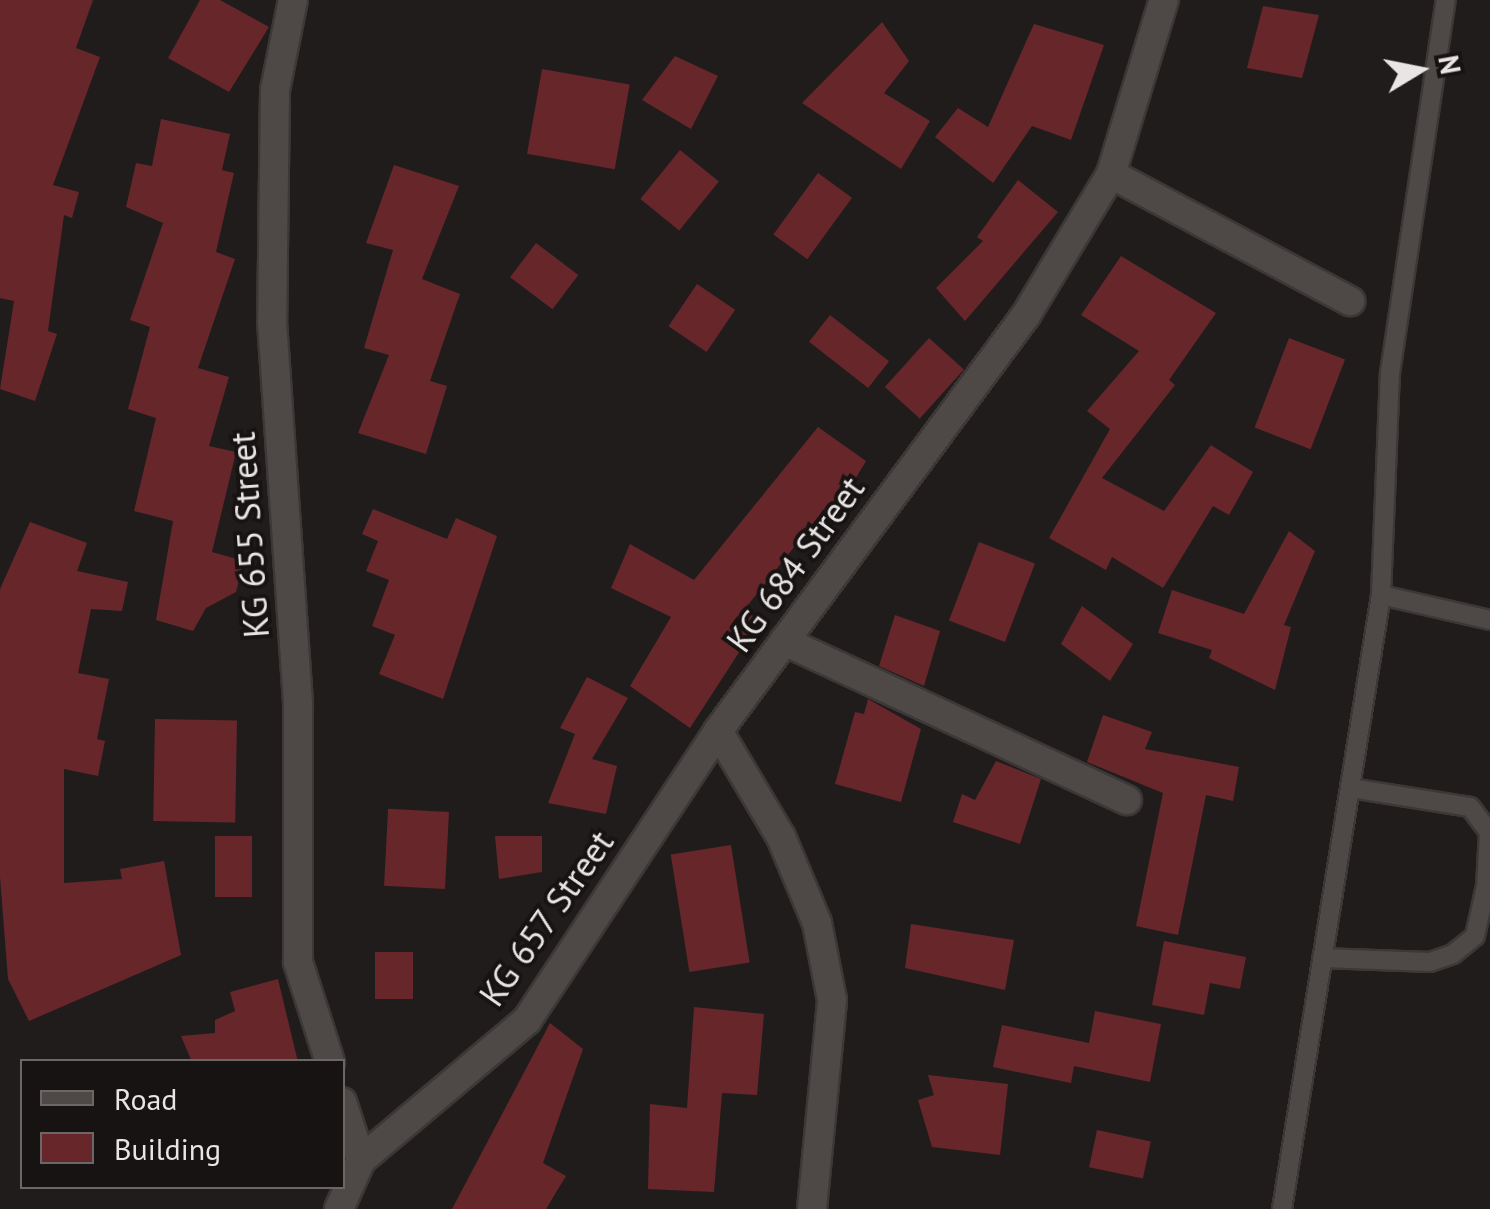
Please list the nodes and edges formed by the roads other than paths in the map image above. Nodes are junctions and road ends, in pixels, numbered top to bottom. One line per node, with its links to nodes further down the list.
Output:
1 (293, 0): 13 (street, KG 655 Street)
2 (1164, 0): 4 (street, KG 684 Street)
3 (1446, 0): 6 (lane)
4 (1111, 174): 5 (street); 8 (street, KG 684 Street)
5 (1350, 300)
6 (1381, 595): 7 (lane); 10 (lane)
7 (1490, 620)
8 (784, 641): 9 (street, KG 684 Street); 11 (street)
9 (718, 731): 15 (street, KG 657 Street); 17 (street)
10 (1352, 788): 12 (lane); 12 (lane)
11 (1127, 800)
12 (1322, 958): 18 (lane)
13 (329, 1059)
14 (345, 1111): 15 (street)
15 (361, 1160): 16 (street)
16 (339, 1209)
17 (812, 1209)
18 (1282, 1209)

